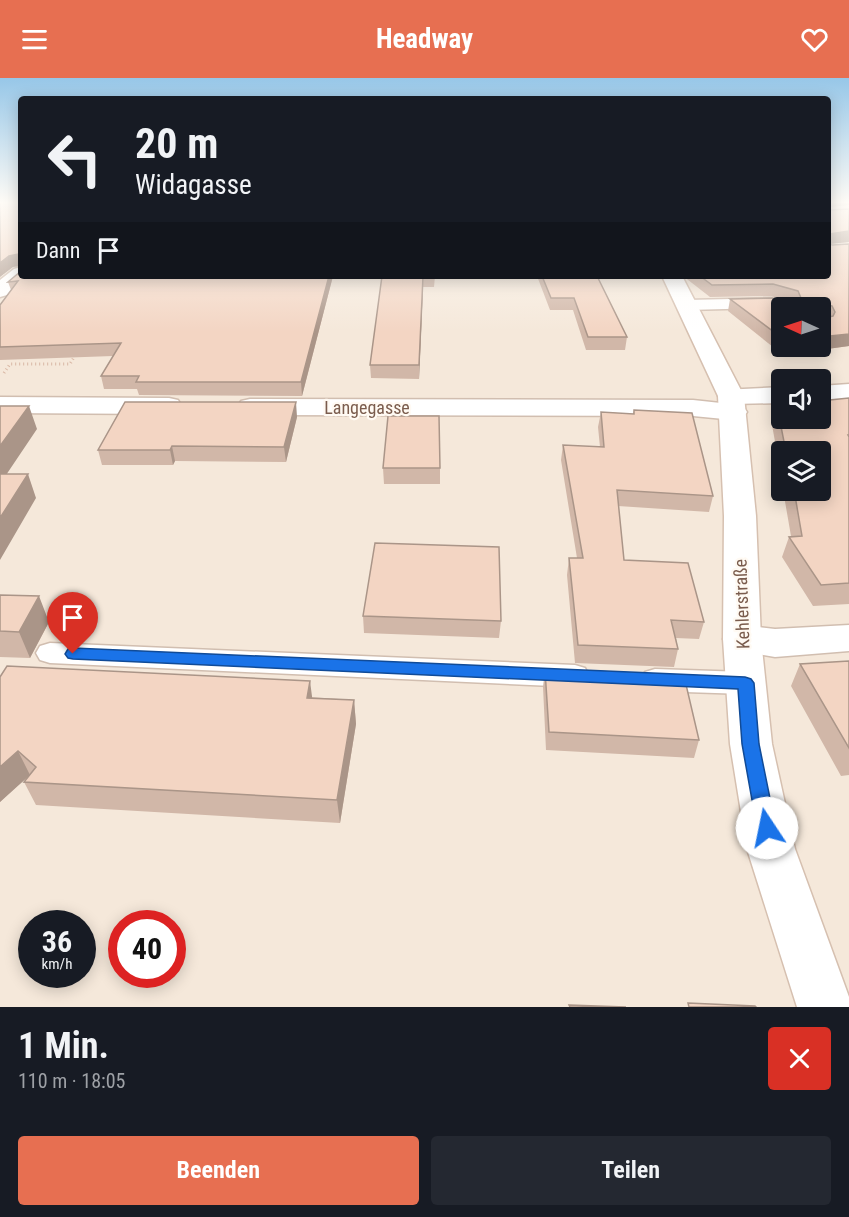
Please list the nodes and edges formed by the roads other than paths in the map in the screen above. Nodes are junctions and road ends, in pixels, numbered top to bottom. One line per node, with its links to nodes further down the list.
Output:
1 (18, 264): 2 (street)
2 (0, 265)
3 (18, 276): 5 (street)
4 (680, 290): 6 (lane); 10 (street, Kehlerstraße)
5 (0, 291)
6 (771, 303)
7 (849, 392): 8 (street)
8 (831, 393)
9 (771, 397): 10 (street, Langegasse)
10 (733, 404): 11 (street, Langegasse); 13 (street, Kehlerstraße)
11 (0, 405)
12 (849, 638): 13 (street)
13 (742, 639): 17 (street, Kehlerstraße)
14 (50, 653): 15 (lane)
15 (600, 678)
16 (634, 679): 17 (lane)
17 (745, 683): 18 (street, Kehlerstraße)
18 (825, 1007)

